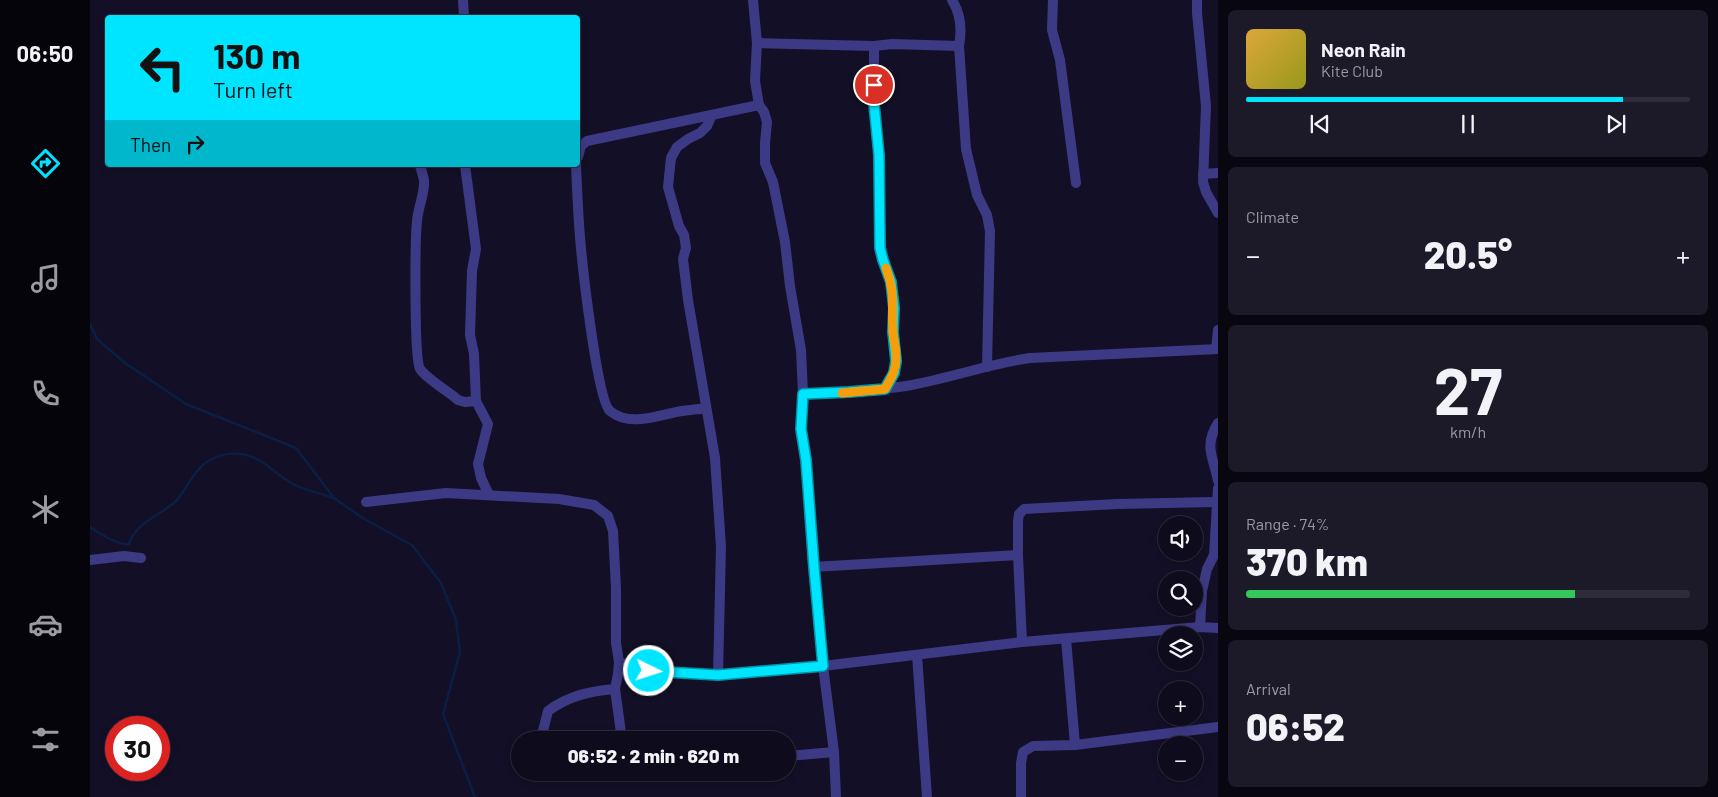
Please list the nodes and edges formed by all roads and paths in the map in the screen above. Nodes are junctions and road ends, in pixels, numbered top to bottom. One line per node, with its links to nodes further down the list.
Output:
1 (463, 0): 6 (street)
2 (753, 0): 7 (street)
3 (952, 0): 9 (street)
4 (1053, 0): 18 (street)
5 (1197, 0): 17 (street)
6 (464, 15)
7 (757, 43): 8 (street); 10 (street)
8 (874, 46): 9 (street); 23 (street)
9 (959, 46): 22 (street)
10 (759, 105): 11 (street); 24 (street)
11 (712, 115): 12 (street); 26 (street)
12 (580, 150)
13 (421, 167): 25 (street)
14 (465, 167): 25 (street)
15 (576, 167): 26 (street)
16 (1218, 173): 17 (street)
17 (1203, 174): 19 (street)
18 (1076, 183)
19 (1218, 213)
20 (1218, 330): 21 (street)
21 (1217, 349): 22 (street)
22 (988, 367): 23 (street)
23 (885, 389): 24 (street)
24 (803, 394): 36 (street)
25 (476, 401): 30 (street)
26 (706, 408): 46 (street)
27 (1218, 424): 28 (street)
28 (1218, 481)
29 (1218, 488): 32 (street)
30 (490, 495): 31 (street); 44 (street)
31 (366, 502)
32 (1216, 502): 33 (street); 37 (street)
33 (1018, 555): 36 (street); 42 (street)
34 (141, 558): 35 (street)
35 (90, 560)
36 (814, 567): 45 (street)
37 (1200, 626)
38 (1203, 627): 39 (street)
39 (1218, 628)
40 (1158, 631): 41 (street)
41 (1066, 639): 42 (street); 51 (street)
42 (1022, 642): 43 (street)
43 (917, 654): 45 (street); 55 (street)
44 (619, 662): 46 (street); 47 (street)
45 (823, 666): 46 (street); 52 (street)
46 (718, 675)
47 (615, 689): 49 (street); 50 (street)
48 (1218, 727): 51 (street)
49 (543, 731)
50 (621, 731)
51 (1075, 745): 56 (street)
52 (834, 752): 53 (street); 54 (street)
53 (796, 755)
54 (836, 797)
55 (927, 797)
56 (1021, 797)

